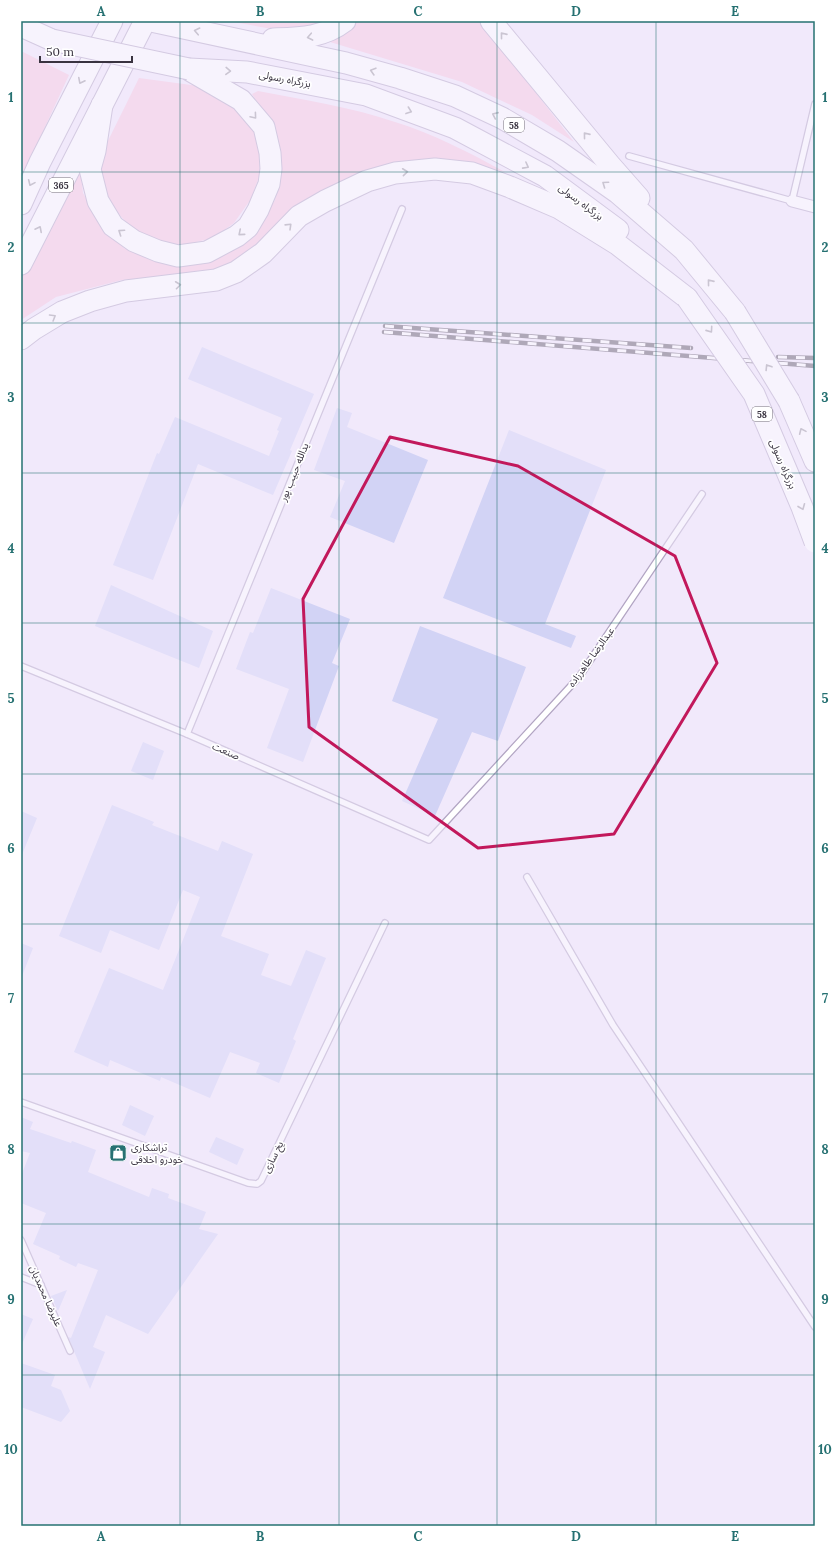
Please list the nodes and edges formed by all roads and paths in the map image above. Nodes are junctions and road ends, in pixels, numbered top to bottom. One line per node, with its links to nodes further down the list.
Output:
1 (112, 21): 13 (highway, 365, one-way to 13)
2 (145, 21): 10 (highway, 365)
3 (151, 21): 7 (highway, 58, one-way to 3)
4 (345, 21): 7 (highway, one-way to 7)
5 (491, 21): 16 (highway, one-way to 5)
6 (21, 26): 8 (highway, 58, bridge)
7 (235, 39): 16 (highway, 58, one-way to 7)
8 (189, 69): 10 (highway, one-way to 10); 18 (highway, بزرگراه رسولی / 58, one-way to 18)
9 (815, 104): 12 (lane)
10 (102, 105): 17 (highway, 365, one-way to 10)
11 (629, 156): 12 (lane)
12 (792, 201): 14 (street)
13 (21, 204)
14 (815, 207)
15 (402, 209): 24 (lane, یدالله حبیب پور)
16 (684, 250): 20 (highway, 58, one-way to 16, bridge)
17 (21, 264)
18 (687, 298): 19 (highway, one-way to 18); 22 (highway, بزرگراه رسولی / 58, one-way to 22, bridge)
19 (21, 339)
20 (815, 461)
21 (702, 494): 25 (lane, عبدالرضا طاهرزاده)
22 (815, 542)
23 (21, 666): 24 (lane, صنعت)
24 (187, 734): 25 (lane, صنعت)
25 (429, 840)
26 (527, 877): 32 (lane)
27 (385, 923): 28 (lane, یخ سازی)
28 (21, 1102)
29 (21, 1240): 31 (lane, علیرضا محمدیان)
30 (21, 1277): 31 (lane)
31 (41, 1285): 33 (lane, علیرضا محمدیان)
32 (815, 1327)
33 (70, 1351)

